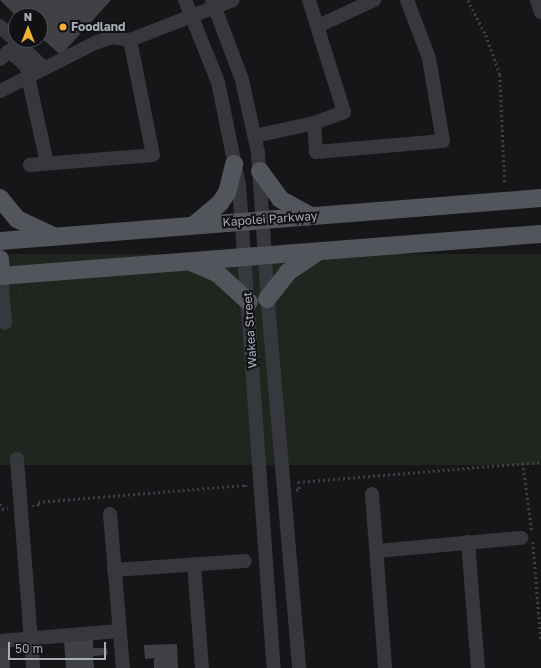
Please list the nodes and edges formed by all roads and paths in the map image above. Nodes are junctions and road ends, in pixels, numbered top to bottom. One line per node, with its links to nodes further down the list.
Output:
1 (185, 0): 10 (street, Wakea Street)
2 (233, 0): 8 (street)
3 (309, 0): 12 (street)
4 (374, 0): 12 (street)
5 (407, 0): 17 (street)
6 (468, 0): 23 (path)
7 (537, 0): 9 (street)
8 (214, 4): 10 (street); 18 (street, Wakea Street)
9 (541, 12)
10 (193, 16): 13 (street); 20 (street, Wakea Street)
11 (0, 26): 15 (street)
12 (318, 26): 17 (street)
13 (130, 40): 15 (street); 19 (street)
14 (0, 60): 15 (street)
15 (34, 73): 16 (street); 19 (street)
16 (0, 91)
17 (314, 123): 18 (street)
18 (255, 136): 22 (street, Wakea Street)
19 (47, 163): 21 (street)
20 (234, 164): 28 (street, Wakea Street); 29 (main road)
21 (30, 165)
22 (260, 171): 26 (main road); 27 (street, Wakea Street)
23 (505, 185)
24 (0, 198): 31 (main road)
25 (541, 198): 26 (main road, Kapolei Parkway)
26 (311, 216): 27 (main road, Kapolei Parkway)
27 (263, 220): 28 (main road, Kapolei Parkway); 34 (street, Wakea Street)
28 (242, 221): 29 (main road, Kapolei Parkway); 35 (street, Wakea Street)
29 (193, 225): 31 (main road, Kapolei Parkway)
30 (541, 234): 33 (main road)
31 (54, 236): 32 (main road, Kapolei Parkway)
32 (0, 241)
33 (318, 252): 34 (main road); 38 (main road)
34 (265, 256): 35 (main road); 38 (street, Wakea Street)
35 (245, 257): 36 (main road); 39 (street, Wakea Street)
36 (188, 262): 37 (main road); 39 (main road)
37 (0, 270): 40 (street)
38 (268, 302): 44 (street, Wakea Street)
39 (249, 305): 45 (street, Wakea Street)
40 (5, 323)
41 (17, 459): 58 (street)
42 (541, 462): 43 (path)
43 (523, 463): 44 (path); 51 (path)
44 (288, 487): 65 (street, Wakea Street)
45 (255, 488): 48 (path); 64 (street, Wakea Street)
46 (372, 494): 53 (street)
47 (0, 504): 49 (path)
48 (32, 506)
49 (8, 508)
50 (110, 514): 56 (street)
51 (529, 537): 52 (street); 60 (path)
52 (468, 542): 53 (street); 67 (street)
53 (377, 551): 66 (street)
54 (245, 560): 55 (street)
55 (194, 564): 56 (street); 63 (street)
56 (114, 570): 57 (street)
57 (119, 631): 58 (street); 62 (street)
58 (31, 638): 59 (street); 61 (street)
59 (0, 641)
60 (541, 642)
61 (33, 668)
62 (122, 668)
63 (202, 668)
64 (274, 668)
65 (299, 668)
66 (385, 668)
67 (478, 668)

